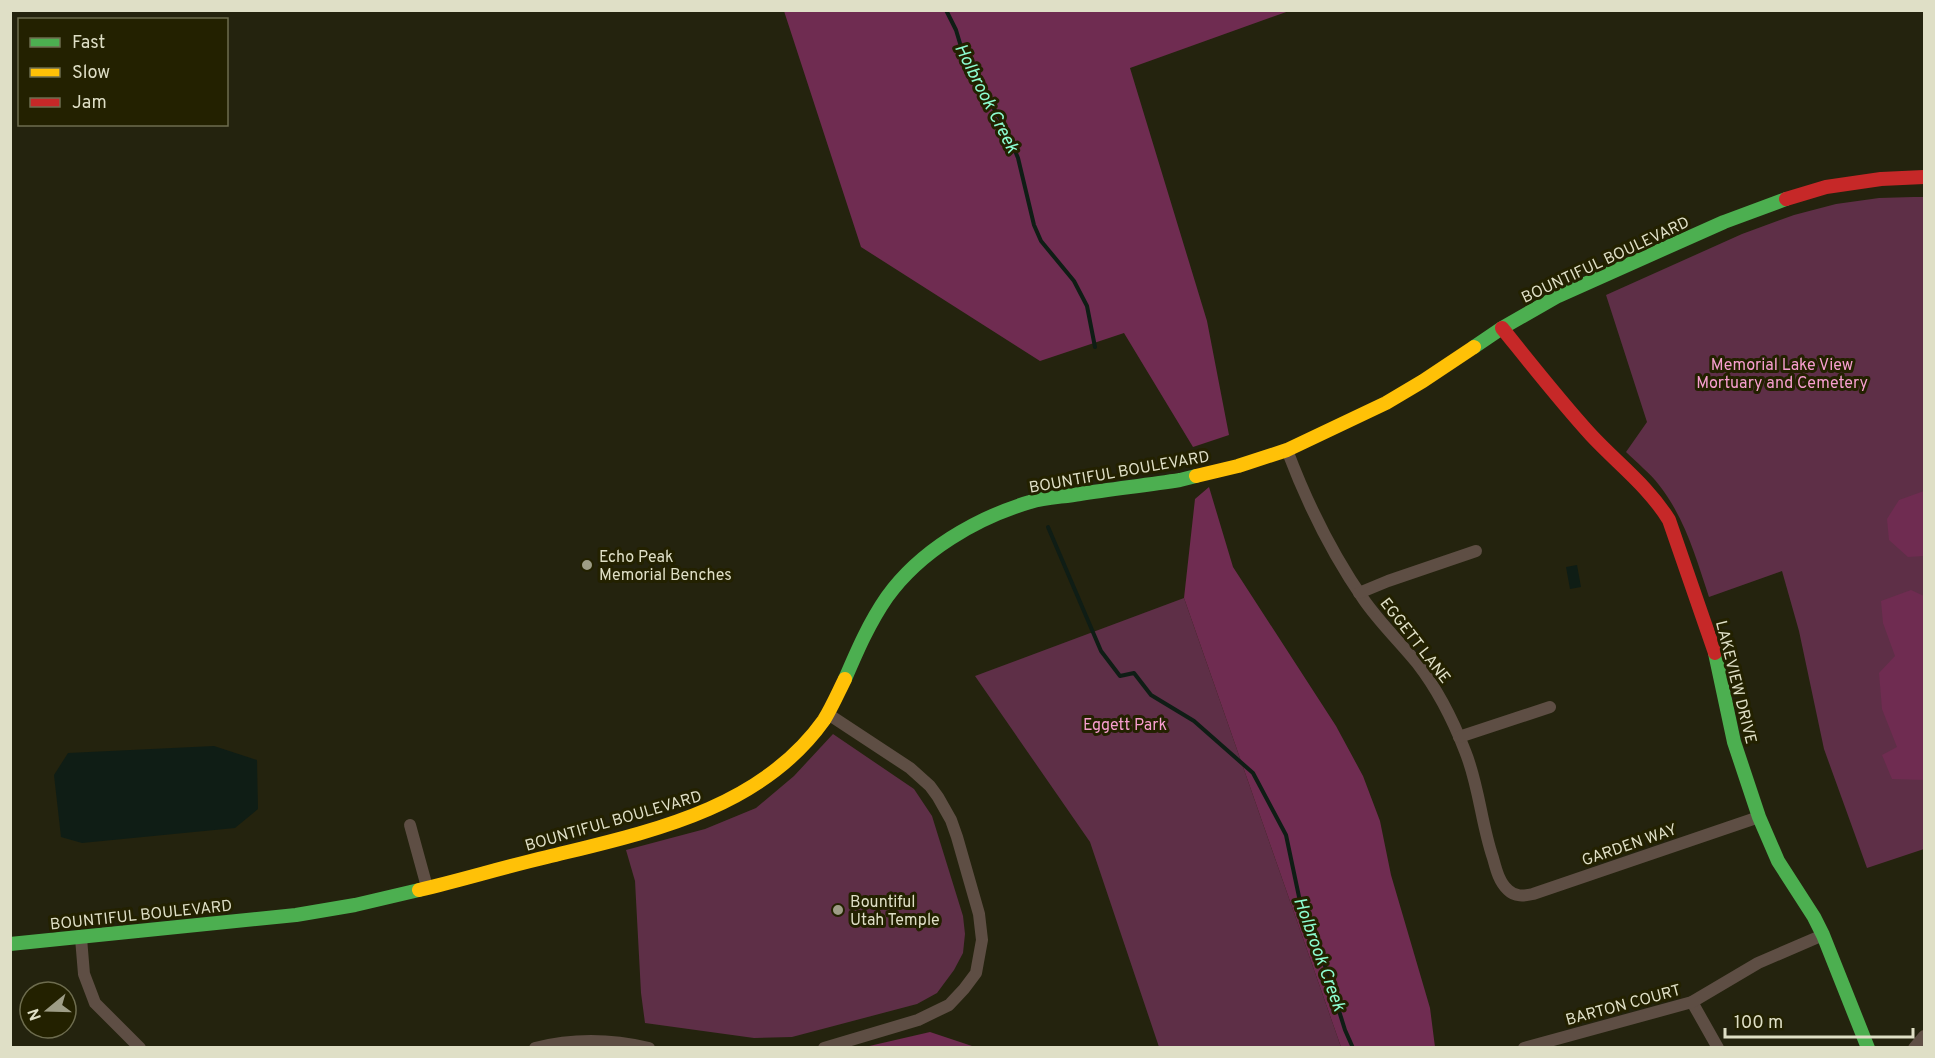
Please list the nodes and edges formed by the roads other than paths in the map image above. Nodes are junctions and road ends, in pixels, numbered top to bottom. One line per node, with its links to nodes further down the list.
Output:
1 (1924, 177): 2 (main road, BOUNTIFUL BOULEVARD)
2 (1502, 328): 3 (main road, BOUNTIFUL BOULEVARD); 9 (main road, LAKEVIEW DRIVE)
3 (1287, 450): 5 (street, EGGETT LANE); 7 (main road, BOUNTIFUL BOULEVARD)
4 (1476, 551): 5 (street)
5 (1359, 593): 8 (street, EGGETT LANE)
6 (1550, 707): 8 (street)
7 (828, 714): 11 (main road, BOUNTIFUL BOULEVARD); 21 (street)
8 (1459, 737): 12 (street, EGGETT LANE)
9 (1759, 817): 12 (street, GARDEN WAY); 13 (main road, LAKEVIEW DRIVE)
10 (410, 825): 11 (street)
11 (427, 887): 14 (main road, BOUNTIFUL BOULEVARD)
12 (1510, 892)
13 (1823, 935): 16 (street, BARTON COURT); 24 (main road, LAKEVIEW DRIVE)
14 (81, 938): 15 (main road, BOUNTIFUL BOULEVARD); 18 (street)
15 (10, 944)
16 (1692, 1002): 22 (street, BARTON COURT); 23 (street)
17 (1924, 1036): 25 (street)
18 (140, 1047)
19 (535, 1047): 20 (street)
20 (649, 1047)
21 (824, 1047)
22 (1524, 1047)
23 (1718, 1047)
24 (1868, 1047)
25 (1914, 1047)

